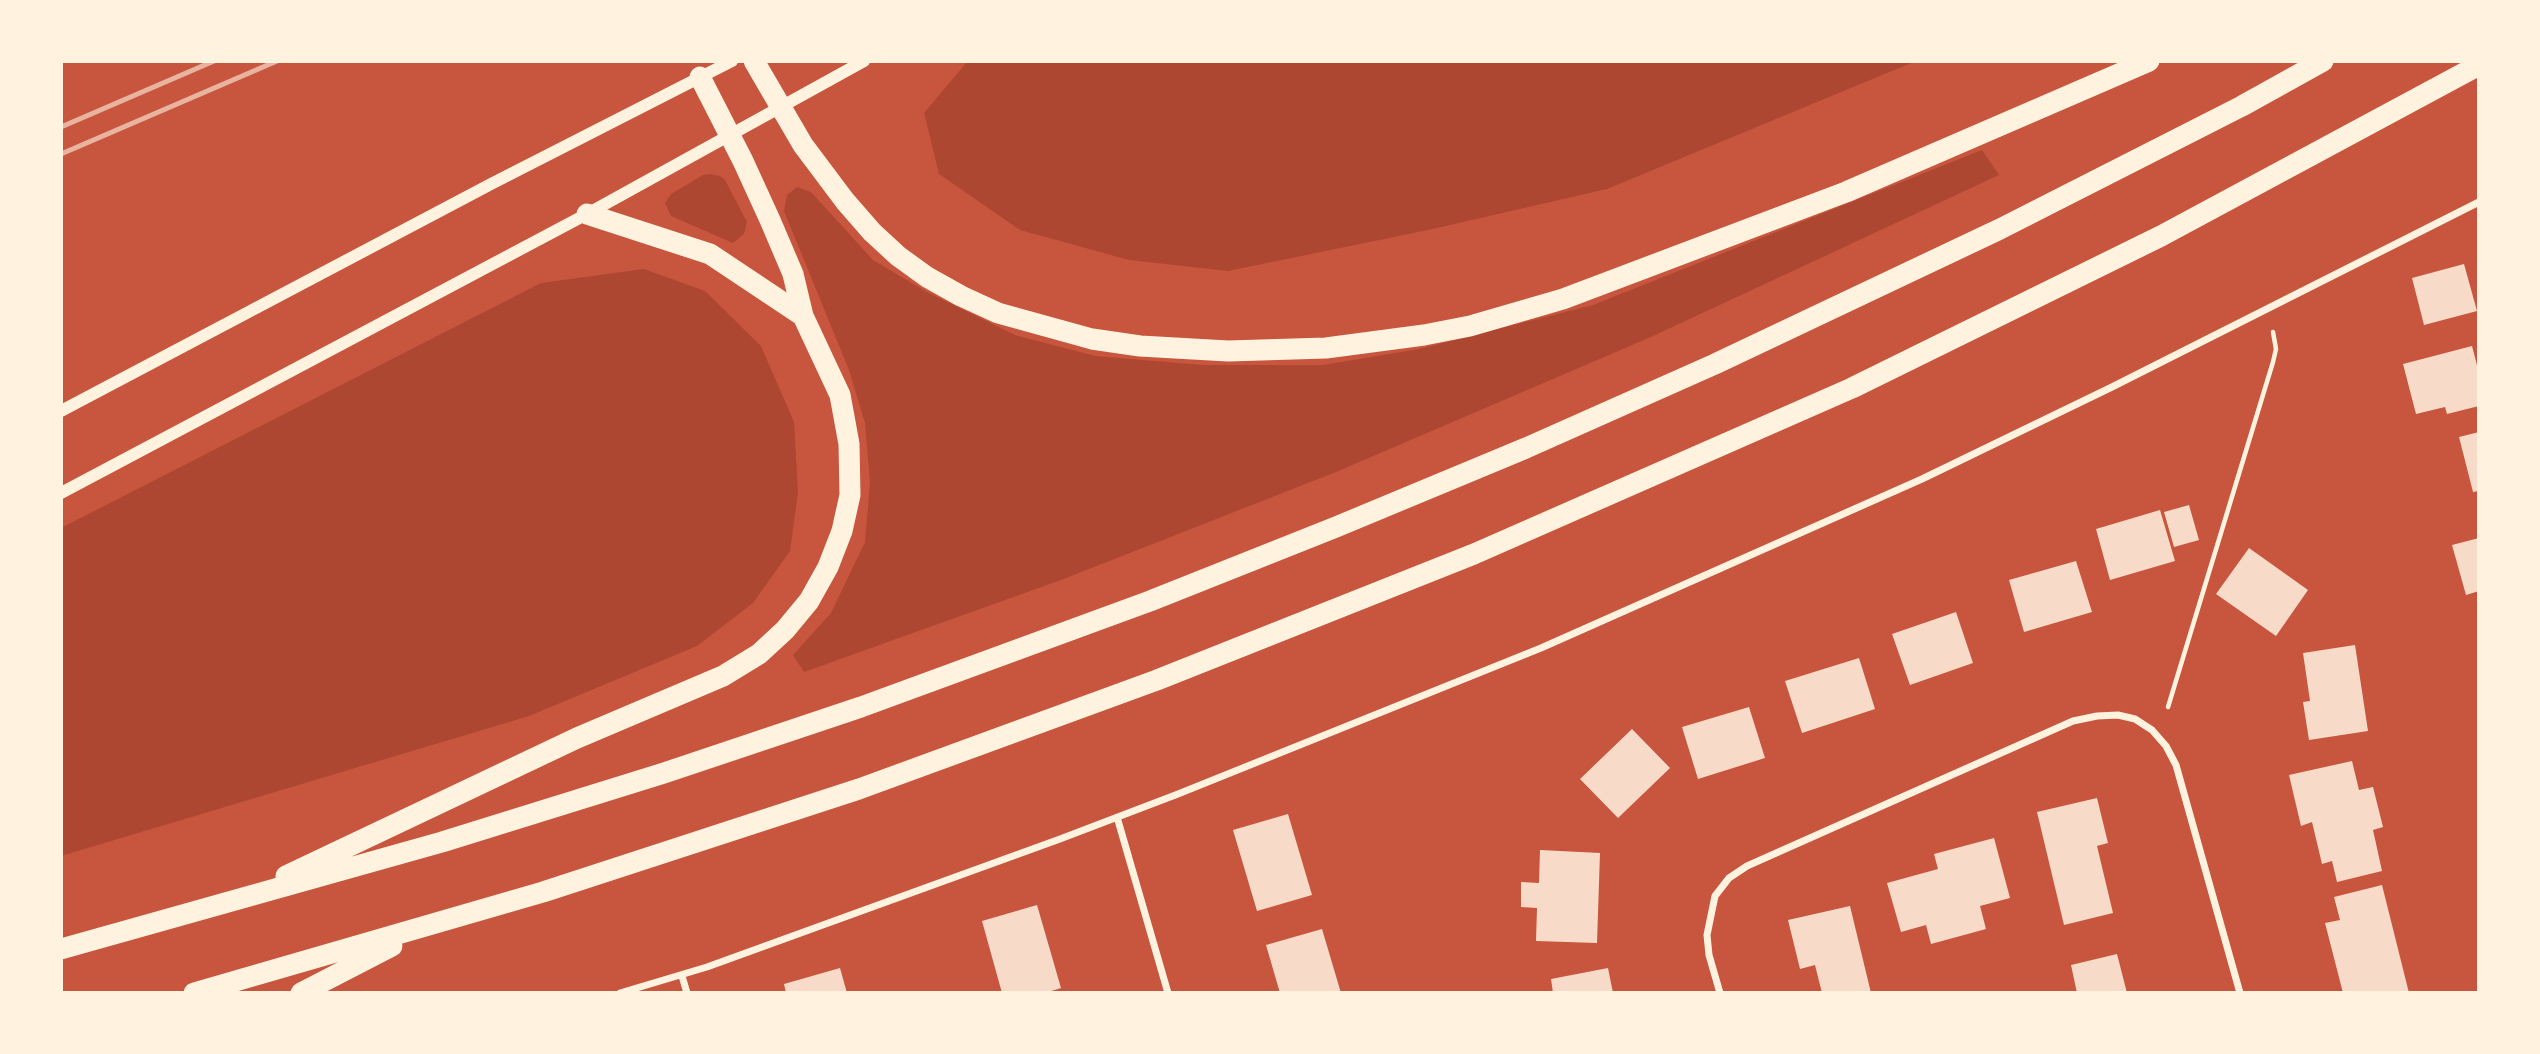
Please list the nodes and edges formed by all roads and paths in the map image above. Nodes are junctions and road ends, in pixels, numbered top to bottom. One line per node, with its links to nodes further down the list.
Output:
1 (732, 61): 7 (street)
2 (754, 61): 8 (highway)
3 (864, 61): 8 (street)
4 (2149, 61): 8 (highway)
5 (2323, 61): 18 (highway)
6 (2479, 65): 19 (highway)
7 (700, 77): 9 (highway); 14 (street)
8 (779, 107): 9 (street)
9 (730, 134): 11 (street); 12 (highway)
10 (2479, 202): 17 (street)
11 (587, 214): 12 (highway); 15 (street)
12 (803, 316): 18 (highway)
13 (2273, 330): 16 (path)
14 (61, 411)
15 (61, 493)
16 (2168, 707)
17 (1117, 817): 21 (street); 26 (street)
18 (228, 904): 20 (highway)
19 (434, 925): 22 (highway); 23 (highway)
20 (61, 949)
21 (682, 976): 24 (street); 25 (street)
22 (194, 993)
23 (300, 993)
24 (620, 993)
25 (688, 993)
26 (1168, 993)
27 (1720, 993): 28 (street)
28 (2240, 993)

